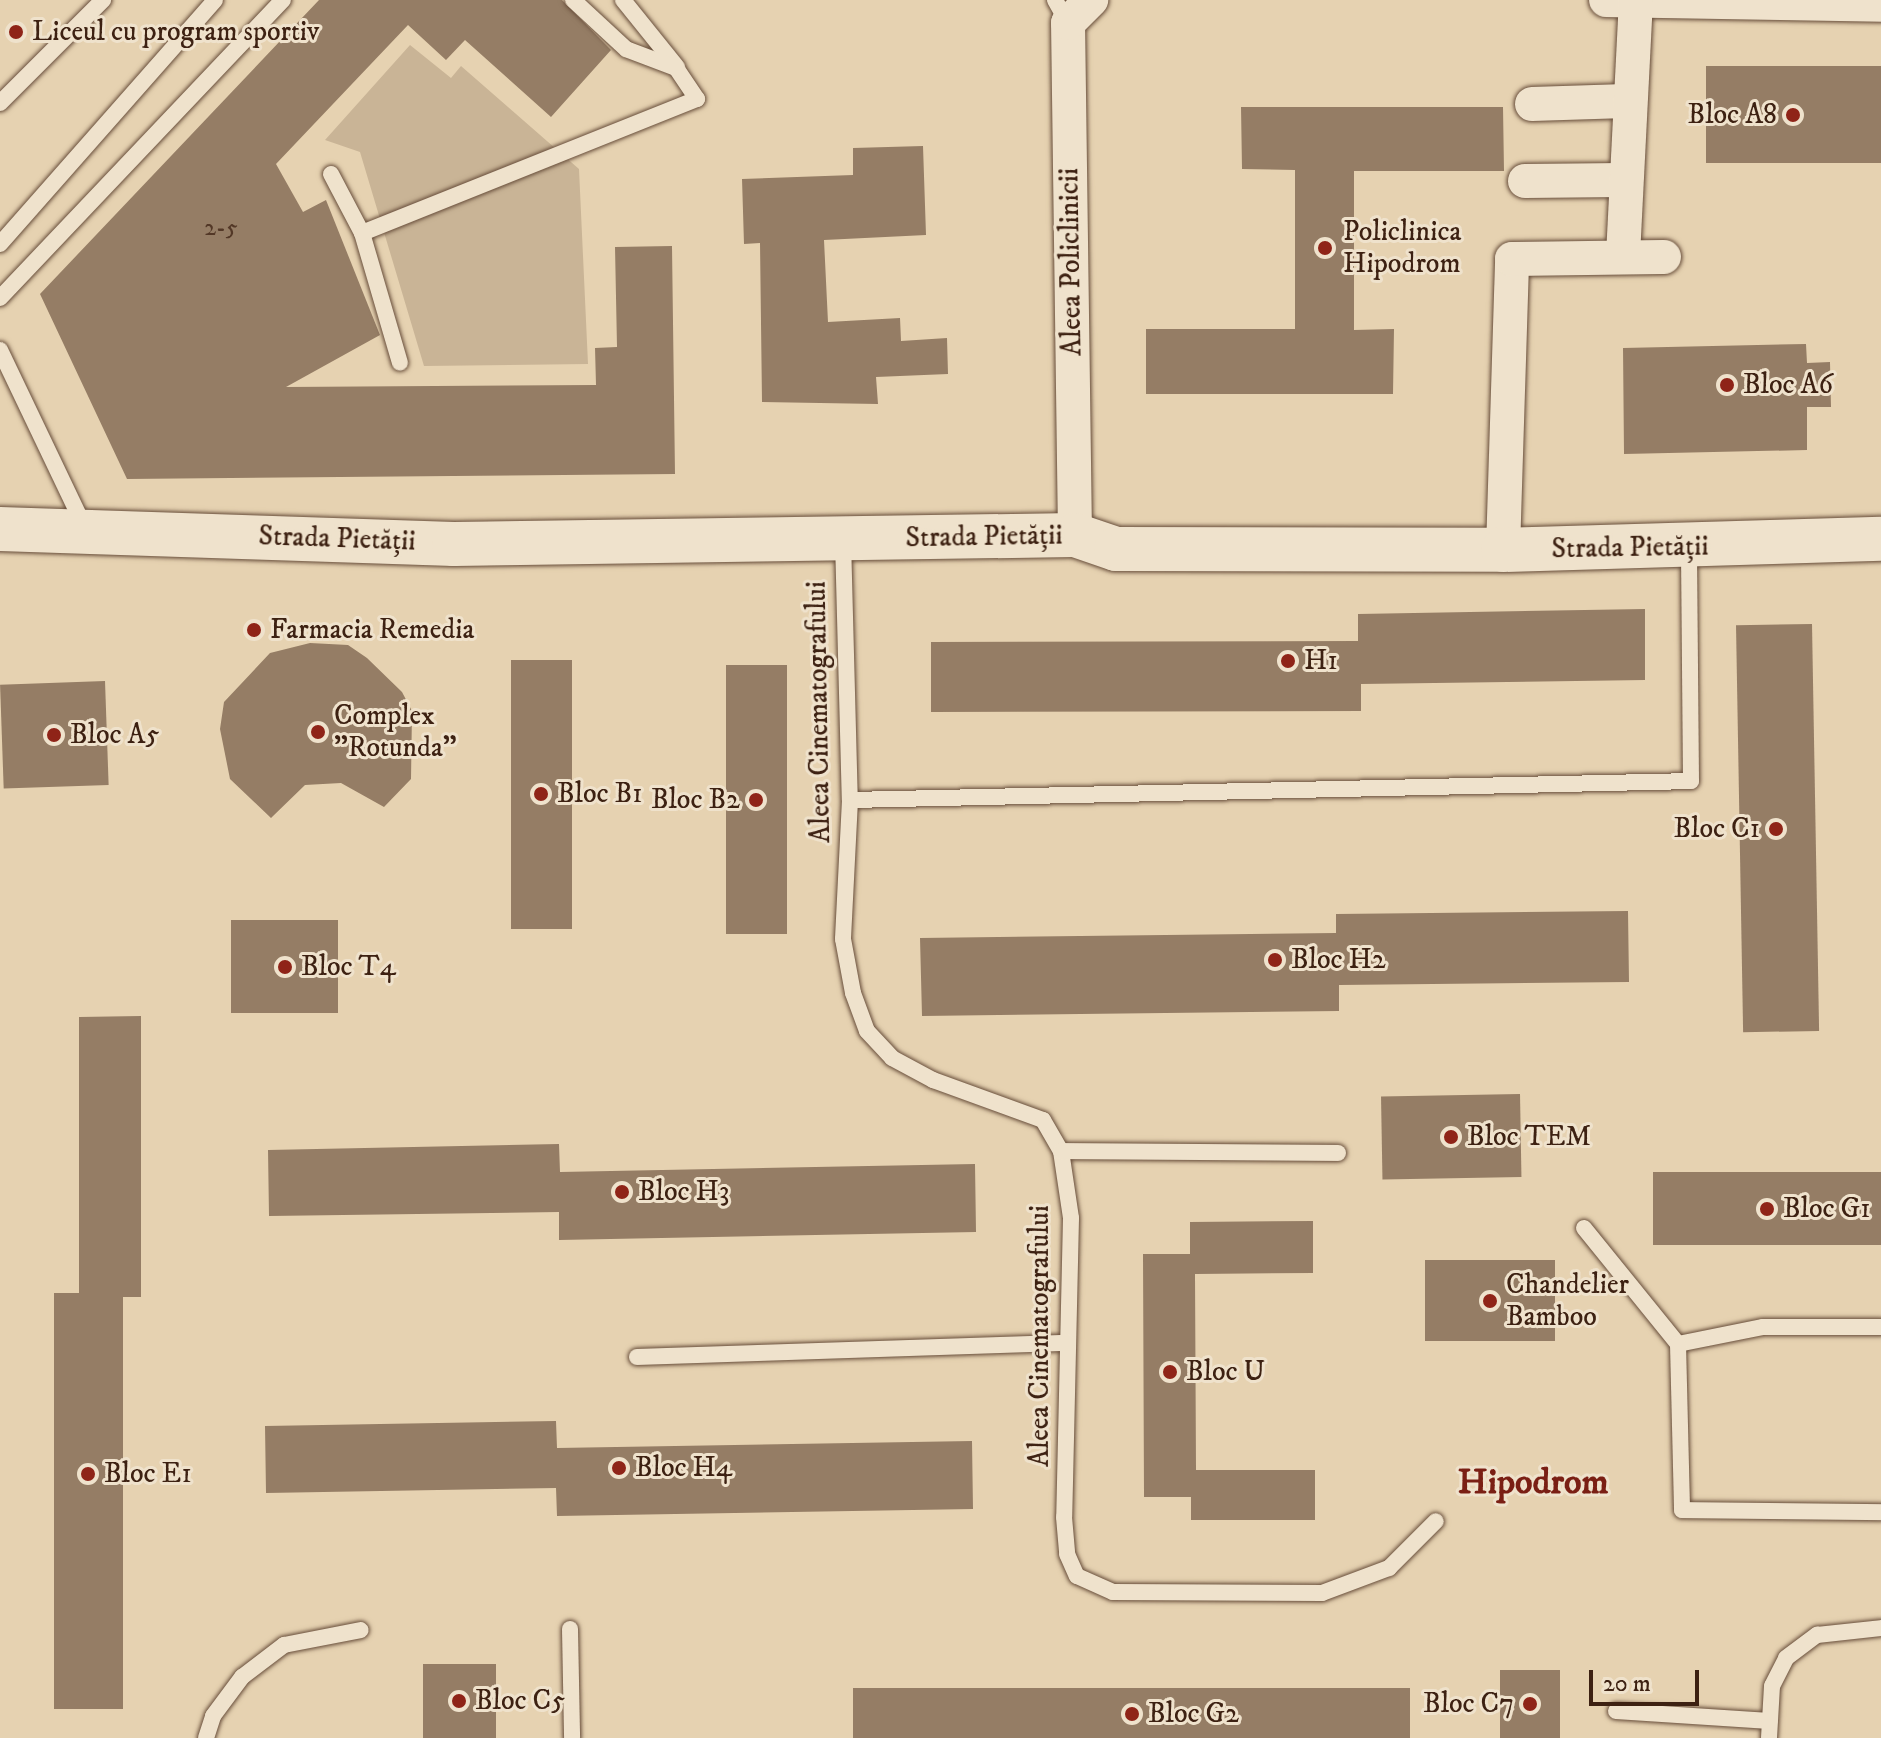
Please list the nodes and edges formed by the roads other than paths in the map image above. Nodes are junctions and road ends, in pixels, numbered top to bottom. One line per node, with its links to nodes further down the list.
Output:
1 (103, 0): 12 (lane)
2 (215, 0): 18 (lane)
3 (283, 0): 21 (lane)
4 (573, 0): 10 (lane)
5 (623, 0): 10 (lane)
6 (1606, 0): 7 (street)
7 (1636, 0): 8 (street); 11 (street)
8 (1881, 5)
9 (1071, 8): 26 (street, Aleea Policlinicii)
10 (686, 78): 17 (lane)
11 (1626, 101): 13 (street); 15 (street)
12 (0, 103)
13 (1532, 104)
14 (331, 174): 17 (lane)
15 (1623, 180): 16 (street); 19 (street)
16 (1525, 181)
17 (362, 233): 23 (lane)
18 (0, 244)
19 (1623, 256): 20 (street); 30 (street)
20 (1664, 257)
21 (0, 298)
22 (0, 350): 25 (lane)
23 (400, 363)
24 (0, 529): 25 (street, Strada Pietății)
25 (86, 529): 27 (street, Strada Pietății)
26 (1075, 535): 27 (street, Strada Pietății); 30 (street, Strada Pietății)
27 (843, 538): 31 (lane, Aleea Cinematografului)
28 (1881, 539): 29 (street, Strada Pietății)
29 (1689, 547): 30 (street, Strada Pietății); 31 (lane)
30 (1503, 550)
31 (850, 800): 32 (lane, Aleea Cinematografului)
32 (1061, 1151): 33 (lane); 36 (lane, Aleea Cinematografului)
33 (1338, 1153)
34 (1584, 1228): 37 (lane)
35 (1881, 1327): 37 (lane)
36 (1068, 1343): 38 (lane); 40 (lane, Aleea Cinematografului)
37 (1678, 1344): 39 (lane)
38 (637, 1357)
39 (1881, 1512)
40 (1436, 1521)
41 (1881, 1628): 45 (lane)
42 (570, 1629): 47 (lane)
43 (361, 1630): 46 (lane)
44 (1616, 1711): 45 (lane)
45 (1770, 1729)
46 (206, 1738)
47 (572, 1738)

